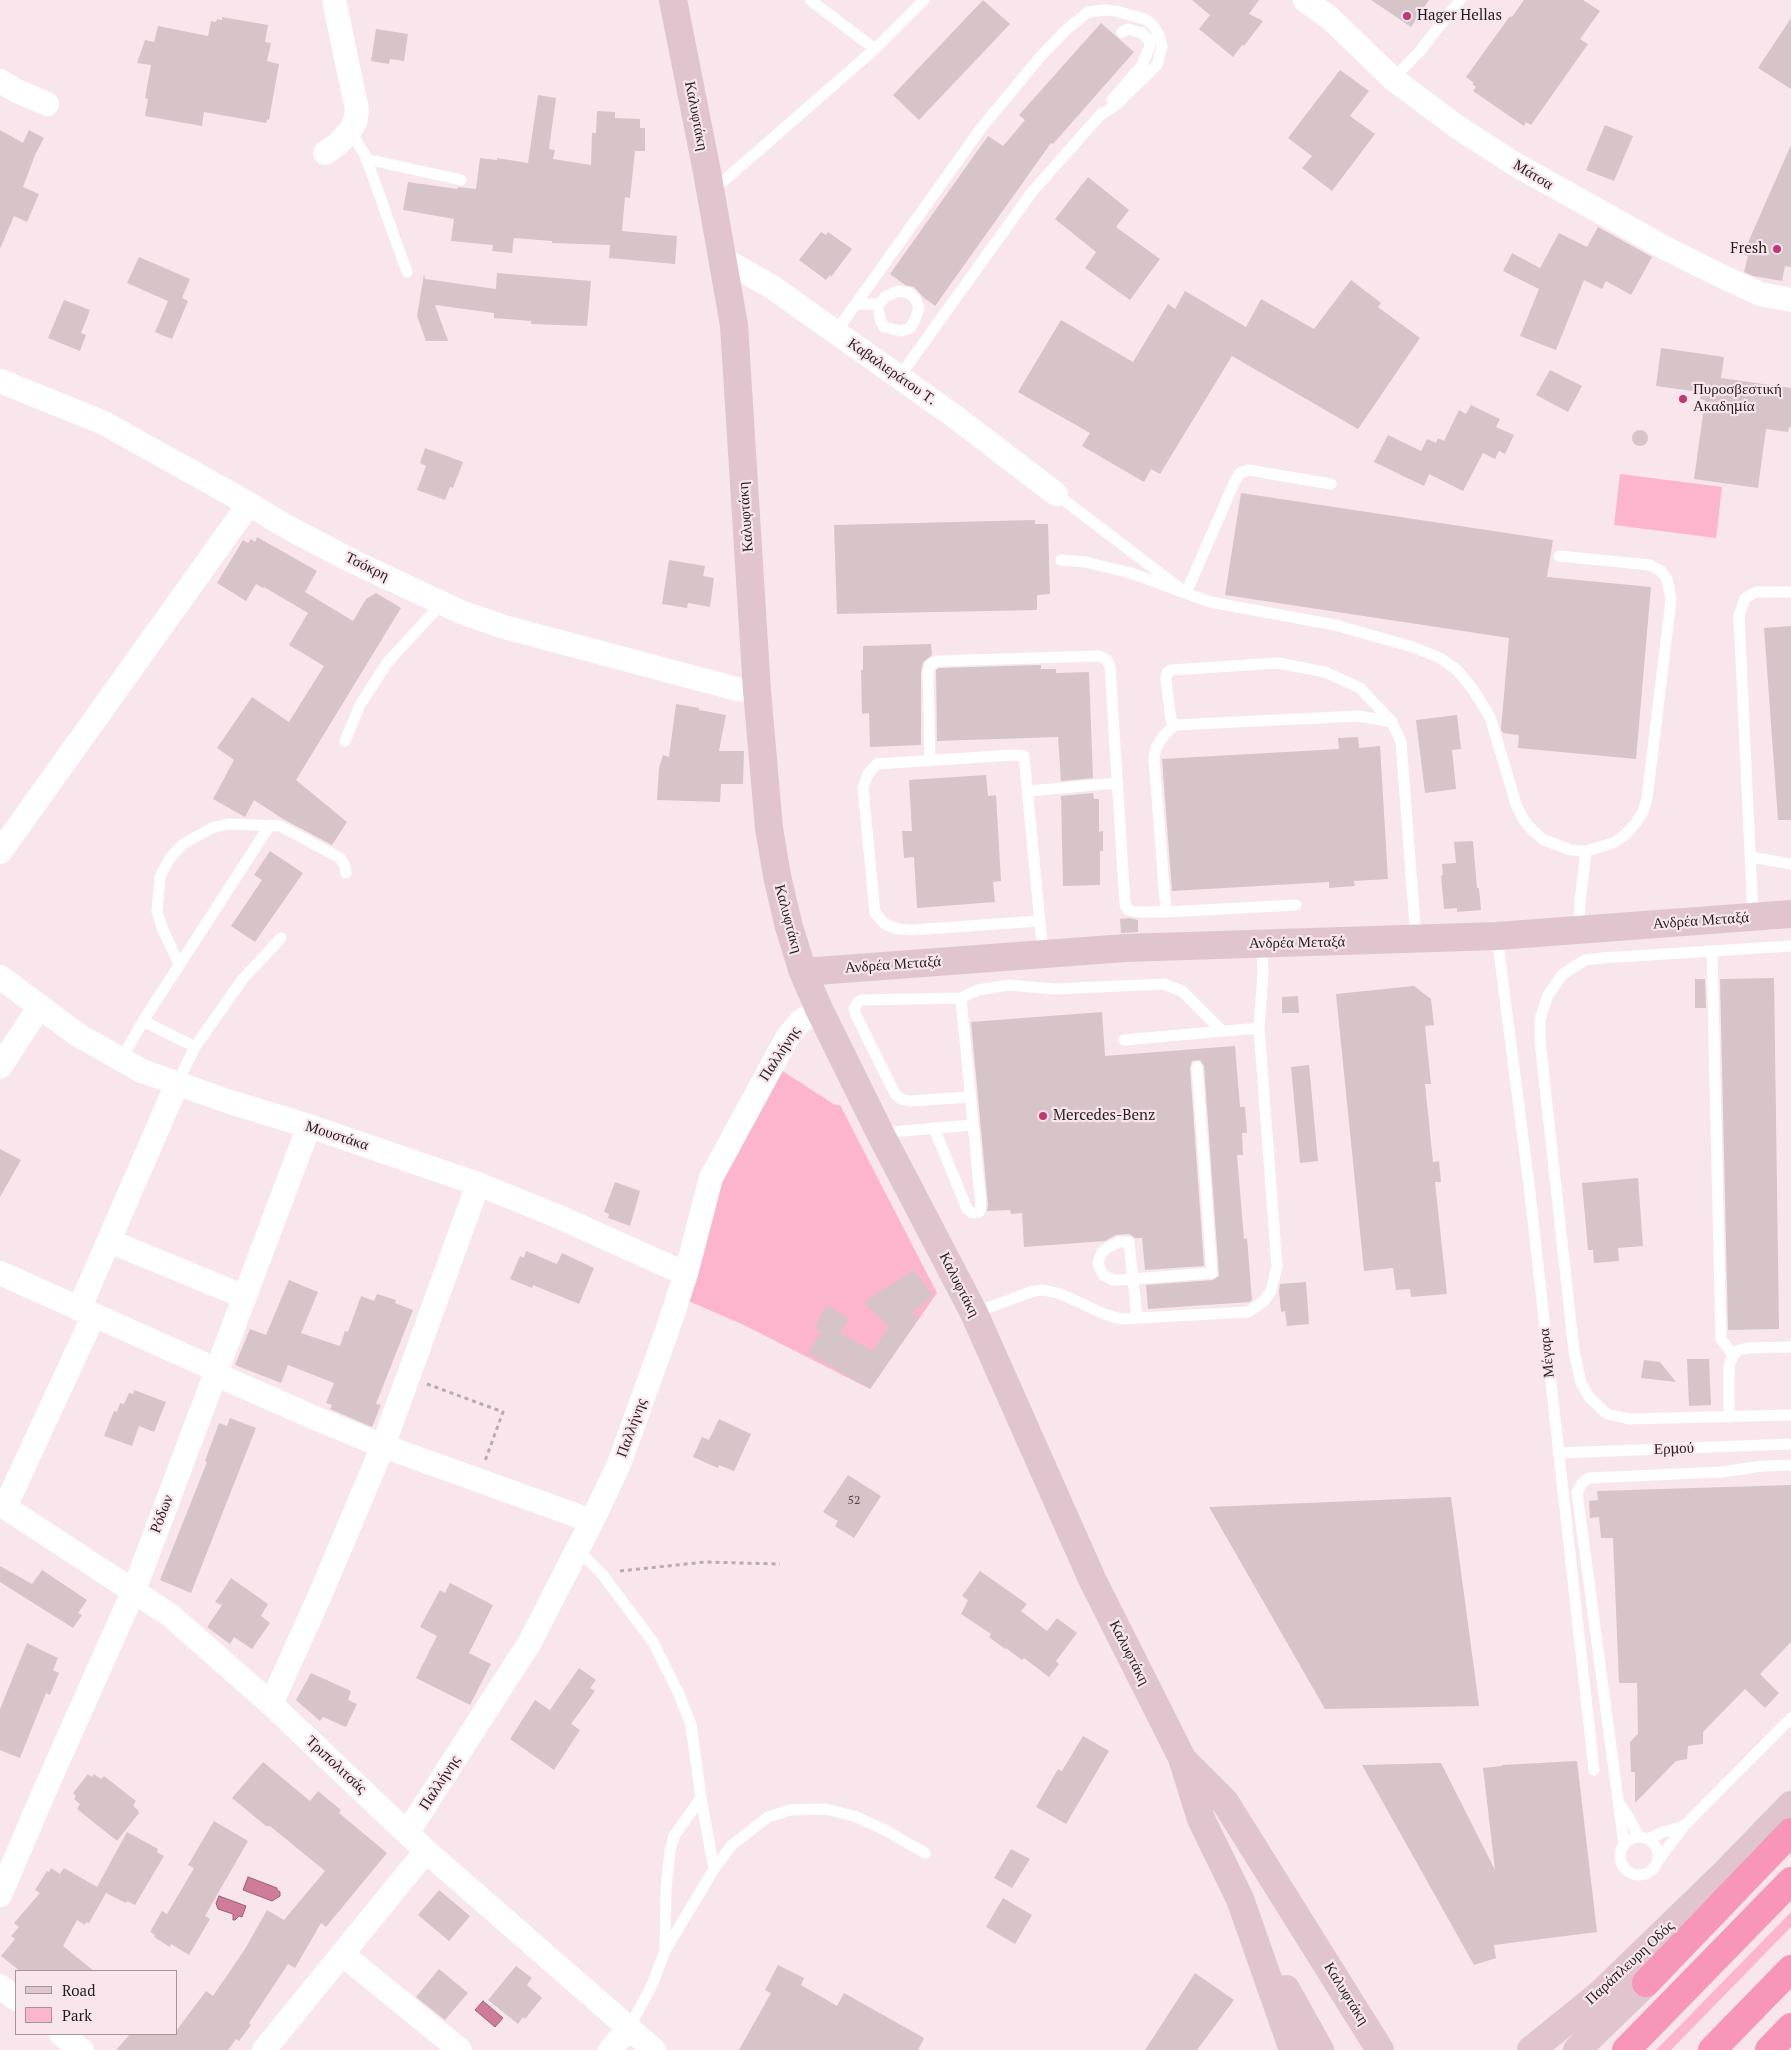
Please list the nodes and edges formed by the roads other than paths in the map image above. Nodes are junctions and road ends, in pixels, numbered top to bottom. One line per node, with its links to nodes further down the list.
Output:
1 (334, 0): 13 (street)
2 (673, 0): 17 (main road, Καλυφτάκη)
3 (810, 0): 8 (lane)
4 (924, 0): 8 (lane)
5 (1305, 0): 9 (street, Μάτσα)
6 (1460, 0): 9 (lane)
7 (1122, 32): 12 (lane)
8 (875, 49): 17 (lane)
9 (1393, 79): 20 (street, Μάτσα)
10 (0, 81): 11 (street)
11 (47, 104)
12 (1098, 118): 21 (lane); 24 (lane)
13 (350, 131): 14 (street); 15 (lane)
14 (325, 152)
15 (366, 159): 16 (lane); 19 (lane)
16 (460, 180)
17 (711, 192): 18 (main road, Καλυφτάκη)
18 (723, 259): 23 (street, Καβαλιεράτου Τ.); 34 (main road, Καλυφτάκη)
19 (406, 272)
20 (1791, 300)
21 (856, 304): 22 (lane); 23 (lane)
22 (879, 312)
23 (835, 332): 24 (street, Καβαλιεράτου Τ.)
24 (899, 377): 27 (street, Καβαλιεράτου Τ.)
25 (0, 381): 28 (street, Τσόκρη)
26 (1331, 484): 32 (lane)
27 (1056, 494): 32 (lane)
28 (249, 504): 33 (street, Τσόκρη); 43 (street)
29 (1559, 556): 42 (lane)
30 (1061, 560): 32 (lane)
31 (1791, 592): 44 (lane)
32 (1186, 593): 42 (lane)
33 (442, 603): 34 (street, Τσόκρη); 37 (lane)
34 (758, 691): 61 (main road, Καλυφτάκη)
35 (1392, 722): 36 (lane); 36 (lane); 55 (lane)
36 (1175, 725): 48 (lane)
37 (346, 741)
38 (930, 760): 39 (lane); 40 (lane); 51 (lane)
39 (1118, 784): 40 (lane); 48 (lane)
40 (1028, 791): 51 (lane)
41 (270, 825): 46 (lane); 60 (lane); 60 (lane)
42 (1586, 851): 52 (lane)
43 (0, 852)
44 (1751, 857): 45 (lane); 50 (lane)
45 (1791, 864)
46 (346, 873)
47 (1296, 905): 48 (lane)
48 (1166, 912)
49 (1791, 914): 50 (main road, Ανδρέα Μεταξά)
50 (1753, 917): 52 (main road, Ανδρέα Μεταξά)
51 (1039, 921): 59 (lane)
52 (1579, 930): 53 (main road, Ανδρέα Μεταξά)
53 (1497, 936): 55 (main road, Ανδρέα Μεταξά); 95 (lane, Μέγαρα)
54 (281, 938): 70 (lane)
55 (1416, 940): 56 (main road, Ανδρέα Μεταξά)
56 (1262, 944): 59 (main road, Ανδρέα Μεταξά); 67 (lane)
57 (1791, 946): 58 (lane)
58 (1712, 951): 89 (lane); 92 (lane)
59 (1043, 954): 61 (main road, Ανδρέα Μεταξά)
60 (179, 964): 66 (lane)
61 (803, 972): 65 (main road, Καλυφτάκη)
62 (0, 977): 64 (street, Μουστάκα)
63 (961, 998): 68 (lane); 75 (lane); 75 (lane)
64 (40, 1006): 71 (street, Μουστάκα); 73 (street)
65 (818, 1010): 79 (main road, Καλυφτάκη); 83 (street, Παλλήνης)
66 (142, 1021): 70 (lane); 71 (lane)
67 (1259, 1028): 68 (lane); 87 (lane)
68 (1222, 1031): 69 (lane)
69 (1124, 1040)
70 (195, 1047): 74 (lane)
71 (121, 1060): 74 (street, Μουστάκα)
72 (1197, 1066): 87 (lane)
73 (0, 1067)
74 (177, 1084): 77 (street, Μουστάκα); 81 (street)
75 (969, 1097): 76 (lane)
76 (972, 1125): 78 (lane); 78 (lane)
77 (309, 1126): 80 (street, Μουστάκα); 84 (street, Ρόδων)
78 (934, 1128): 79 (lane)
79 (880, 1133): 86 (main road, Καλυφτάκη)
80 (478, 1184): 83 (street, Μουστάκα); 94 (street)
81 (109, 1241): 84 (street); 85 (street)
82 (0, 1273): 85 (street)
83 (686, 1274): 98 (street, Παλλήνης)
84 (244, 1297): 90 (street, Ρόδων)
85 (87, 1312): 90 (street); 97 (street)
86 (974, 1313): 87 (lane); 103 (main road, Καλυφτάκη)
87 (1137, 1318)
88 (1791, 1347): 89 (lane)
89 (1733, 1355): 92 (lane)
90 (216, 1372): 94 (street); 100 (street, Ρόδων)
91 (1791, 1415): 92 (lane)
92 (1729, 1417)
93 (1791, 1444): 95 (lane, Ερμού)
94 (383, 1446): 98 (street); 101 (street)
95 (1558, 1453): 104 (lane, Μέγαρα)
96 (1791, 1465): 107 (lane)
97 (3, 1505): 100 (street, Τριπολιτσάς)
98 (592, 1521): 99 (street, Παλλήνης)
99 (577, 1549): 105 (lane); 110 (street, Παλλήνης)
100 (134, 1590): 101 (street, Τριπολιτσάς); 119 (street, Ρόδων)
101 (271, 1704): 110 (street, Τριπολιτσάς)
102 (1791, 1718): 108 (lane)
103 (1182, 1758): 120 (main road, Καλυφτάκη); 130 (main road, Καλυφτάκη)
104 (1594, 1770)
105 (701, 1798): 116 (lane); 121 (lane)
106 (1791, 1804): 117 (main road)
107 (1620, 1805): 111 (lane); 112 (lane)
108 (1684, 1826): 111 (lane); 115 (lane)
109 (1791, 1832): 124 (highway)
110 (407, 1833): 113 (street, Τριπολιτσάς)
111 (1644, 1838): 112 (lane); 115 (lane)
112 (1624, 1845): 115 (lane)
113 (426, 1851): 122 (street); 128 (street, Τριπολιτσάς)
114 (924, 1853): 116 (lane)
115 (1657, 1862)
116 (714, 1869): 121 (lane)
117 (1726, 1872): 124 (main road); 138 (main road, Παράπλευρη Οδός)
118 (1791, 1882): 140 (highway)
119 (0, 1895)
120 (1240, 1899): 136 (main road, Καλυφτάκη); 137 (main road)
121 (665, 1951): 128 (lane)
122 (342, 1954): 132 (street); 133 (street)
123 (1791, 1969): 141 (highway)
124 (1646, 1983): 139 (main road)
125 (0, 1986): 126 (street)
126 (15, 1998)
127 (1791, 2027): 142 (highway)
128 (629, 2028): 134 (street); 135 (street, Τριπολιτσάς)
129 (62, 2035): 131 (street)
130 (1380, 2045)
131 (82, 2050)
132 (264, 2050)
133 (460, 2050)
134 (610, 2050)
135 (654, 2050)
136 (1293, 2050)
137 (1320, 2050)
138 (1531, 2050)
139 (1577, 2050)
140 (1626, 2050)
141 (1712, 2050)
142 (1768, 2050)

